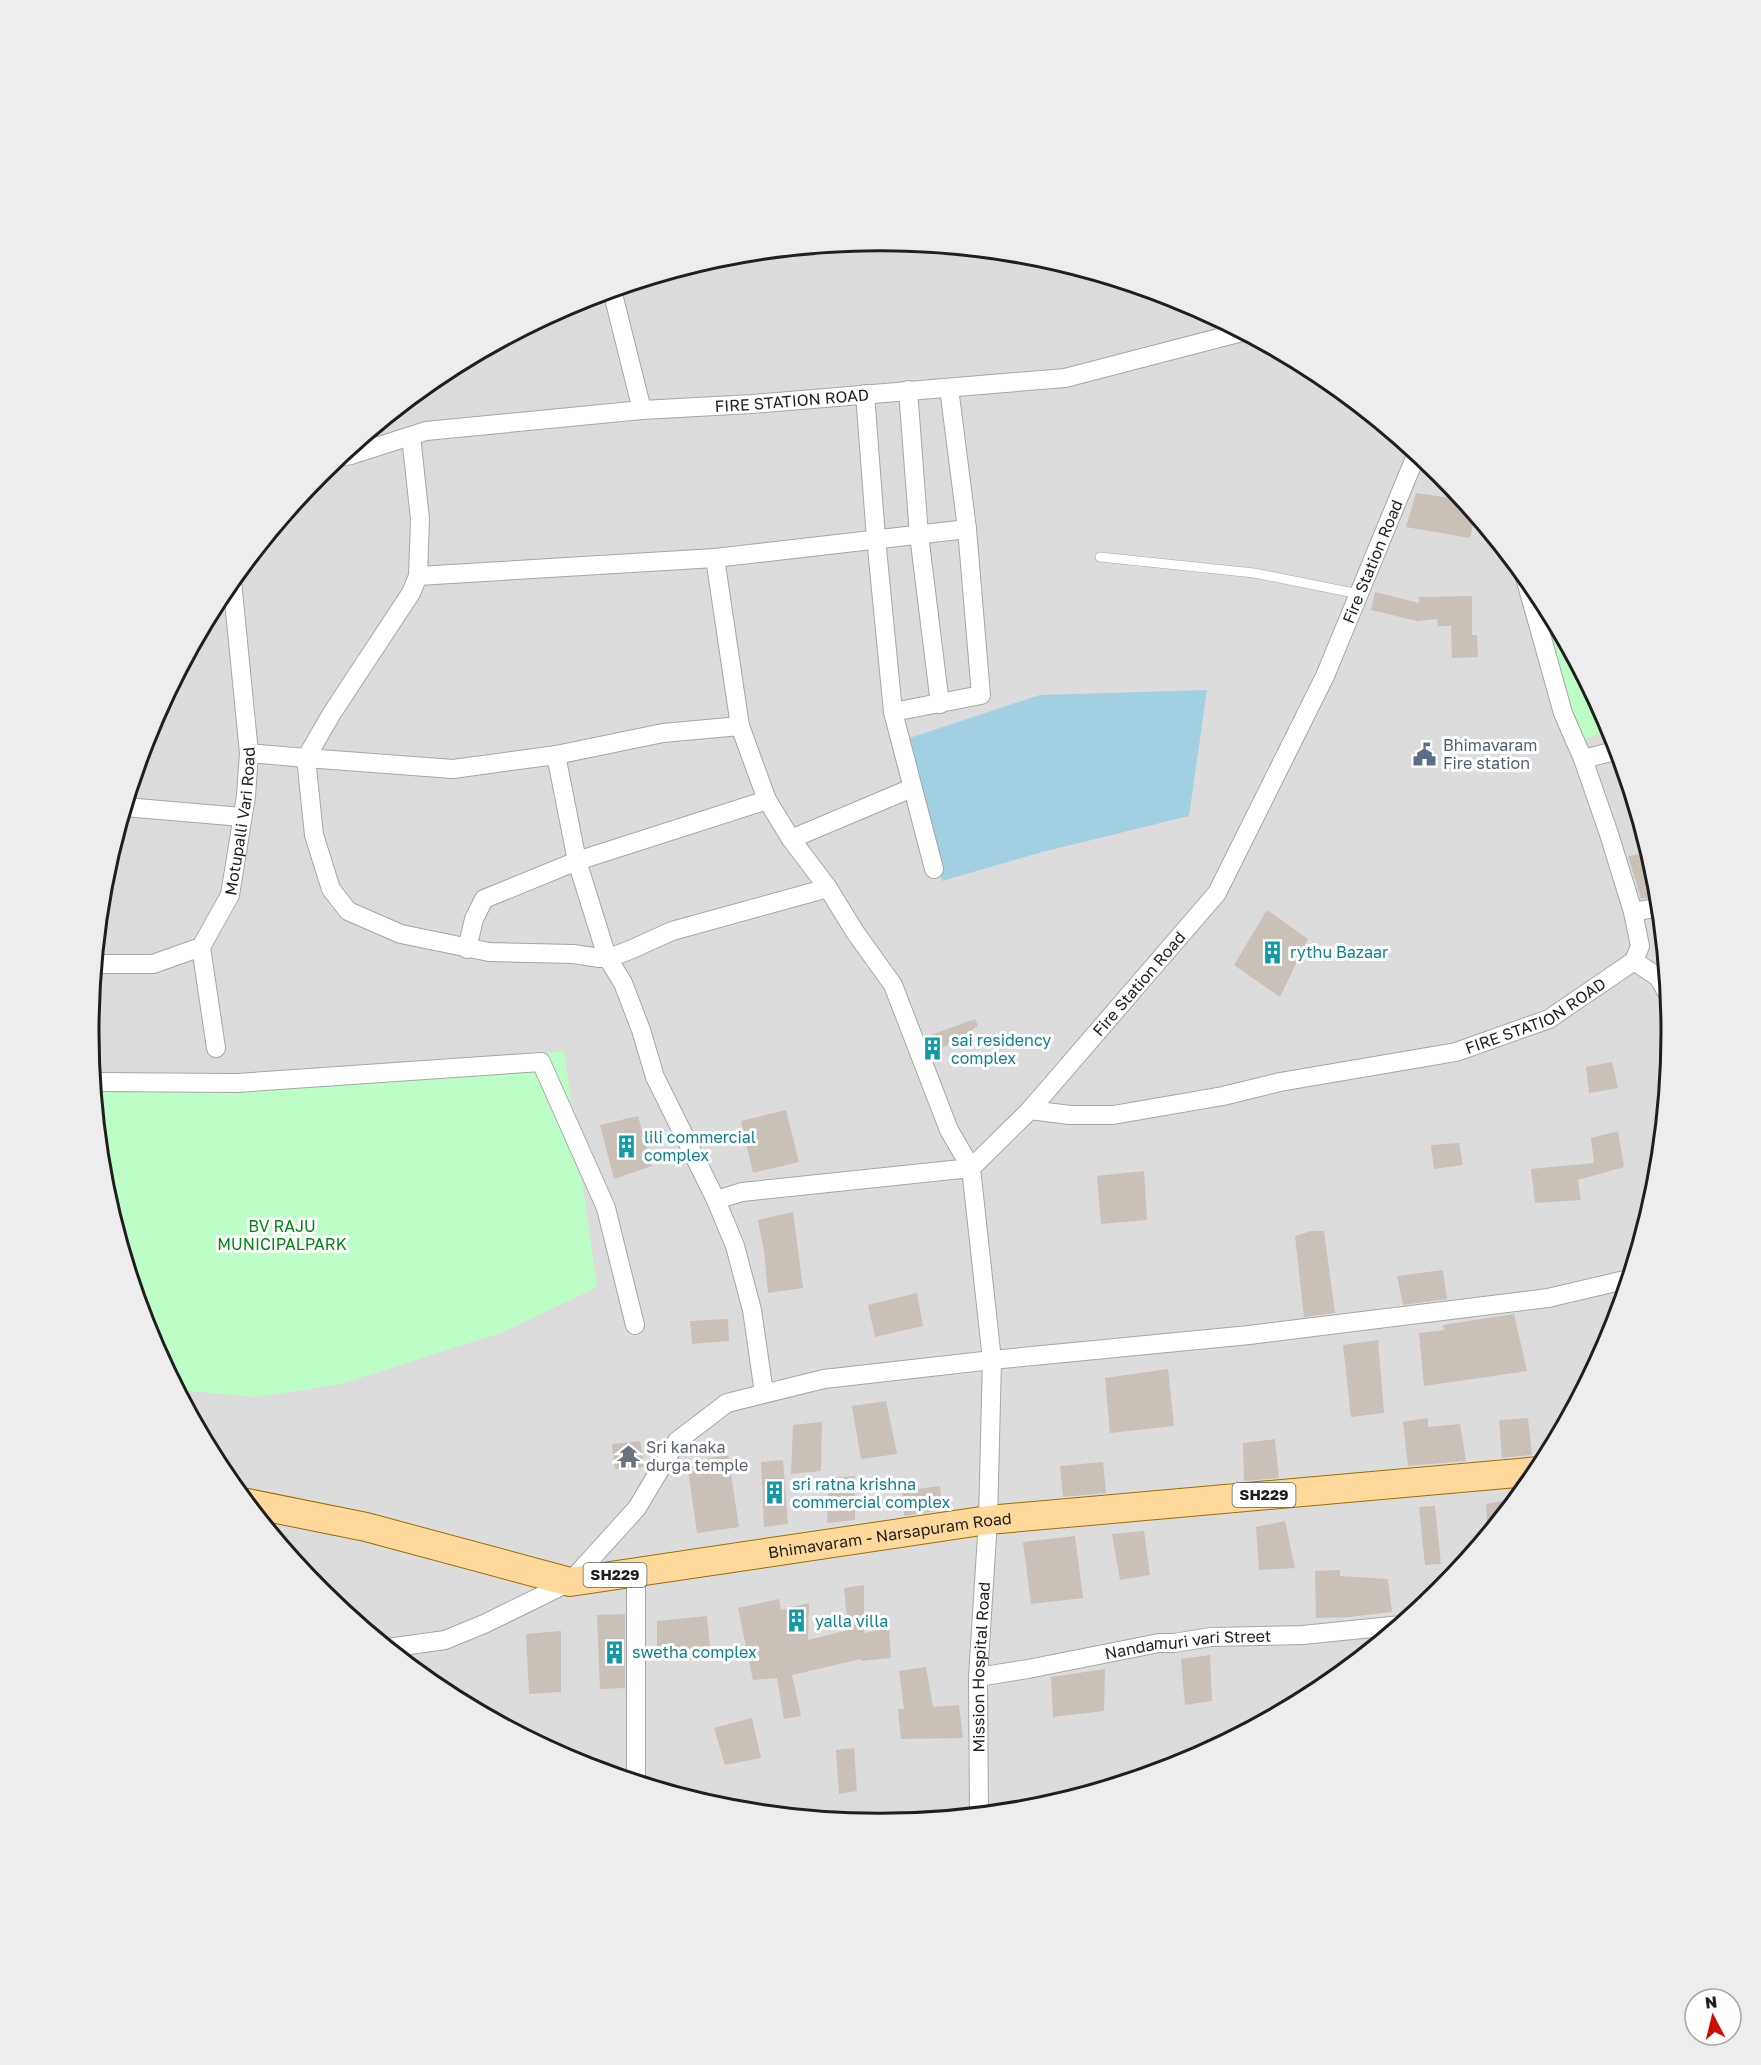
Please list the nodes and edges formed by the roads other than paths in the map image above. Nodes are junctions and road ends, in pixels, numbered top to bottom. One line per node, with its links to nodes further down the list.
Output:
1 (614, 298): 6 (street)
2 (1231, 335): 3 (street, FIRE STATION ROAD)
3 (949, 388): 4 (street, FIRE STATION ROAD); 10 (street)
4 (909, 390): 5 (street, FIRE STATION ROAD); 11 (street)
5 (865, 394): 6 (street, FIRE STATION ROAD); 12 (street)
6 (642, 410): 7 (street, FIRE STATION ROAD)
7 (411, 436): 8 (street, FIRE STATION ROAD); 15 (street)
8 (355, 455)
9 (1413, 462): 16 (street, Fire Station Road)
10 (967, 529): 11 (street); 19 (street)
11 (919, 535): 12 (street); 19 (street)
12 (876, 538): 14 (street); 20 (street)
13 (1100, 557): 16 (lane)
14 (715, 558): 15 (street); 21 (street)
15 (418, 576): 25 (street)
16 (1359, 594): 45 (street, Fire Station Road)
17 (233, 595): 23 (street, Motupalli Vari Road)
18 (1538, 611): 26 (street)
19 (940, 704): 20 (street)
20 (893, 712): 27 (street)
21 (740, 726): 24 (street); 28 (street)
22 (1610, 752): 26 (street)
23 (249, 753): 25 (street); 30 (street, Motupalli Vari Road)
24 (556, 755): 25 (street); 32 (street)
25 (306, 758): 38 (street)
26 (1582, 759): 36 (street)
27 (912, 788): 31 (street); 33 (street)
28 (767, 800): 31 (street); 32 (street)
29 (132, 808): 30 (street)
30 (242, 817): 37 (street, Motupalli Vari Road)
31 (791, 839): 34 (street)
32 (576, 861): 38 (street); 39 (street)
33 (934, 869)
34 (828, 888): 39 (street); 46 (street)
35 (1652, 909): 36 (street)
36 (1633, 912): 40 (street)
37 (201, 947): 41 (street); 43 (street)
38 (467, 948): 39 (street)
39 (607, 957): 47 (street)
40 (1634, 961): 42 (street); 45 (street, FIRE STATION ROAD)
41 (103, 964)
42 (1660, 980)
43 (216, 1048)
44 (101, 1082): 49 (street)
45 (1030, 1110): 46 (street, Fire Station Road)
46 (971, 1168): 47 (street); 50 (street)
47 (716, 1200): 51 (street)
48 (1622, 1281): 50 (street)
49 (635, 1325)
50 (992, 1360): 51 (street); 54 (street)
51 (764, 1393): 56 (street)
52 (1526, 1472): 54 (main road, Bhimavaram - Narsapuram Road / SH229)
53 (258, 1505): 56 (main road, Bhimavaram - Narsapuram Road / SH229)
54 (988, 1520): 55 (main road, Bhimavaram - Narsapuram Road / SH229); 59 (street, Mission Hospital Road)
55 (636, 1572): 56 (main road, Bhimavaram - Narsapuram Road / SH229); 60 (street)
56 (570, 1582): 58 (street)
57 (1388, 1626): 59 (street, Nandamuri vari Street)
58 (397, 1647)
59 (978, 1677): 61 (street, Mission Hospital Road)
60 (636, 1775)
61 (979, 1807)

